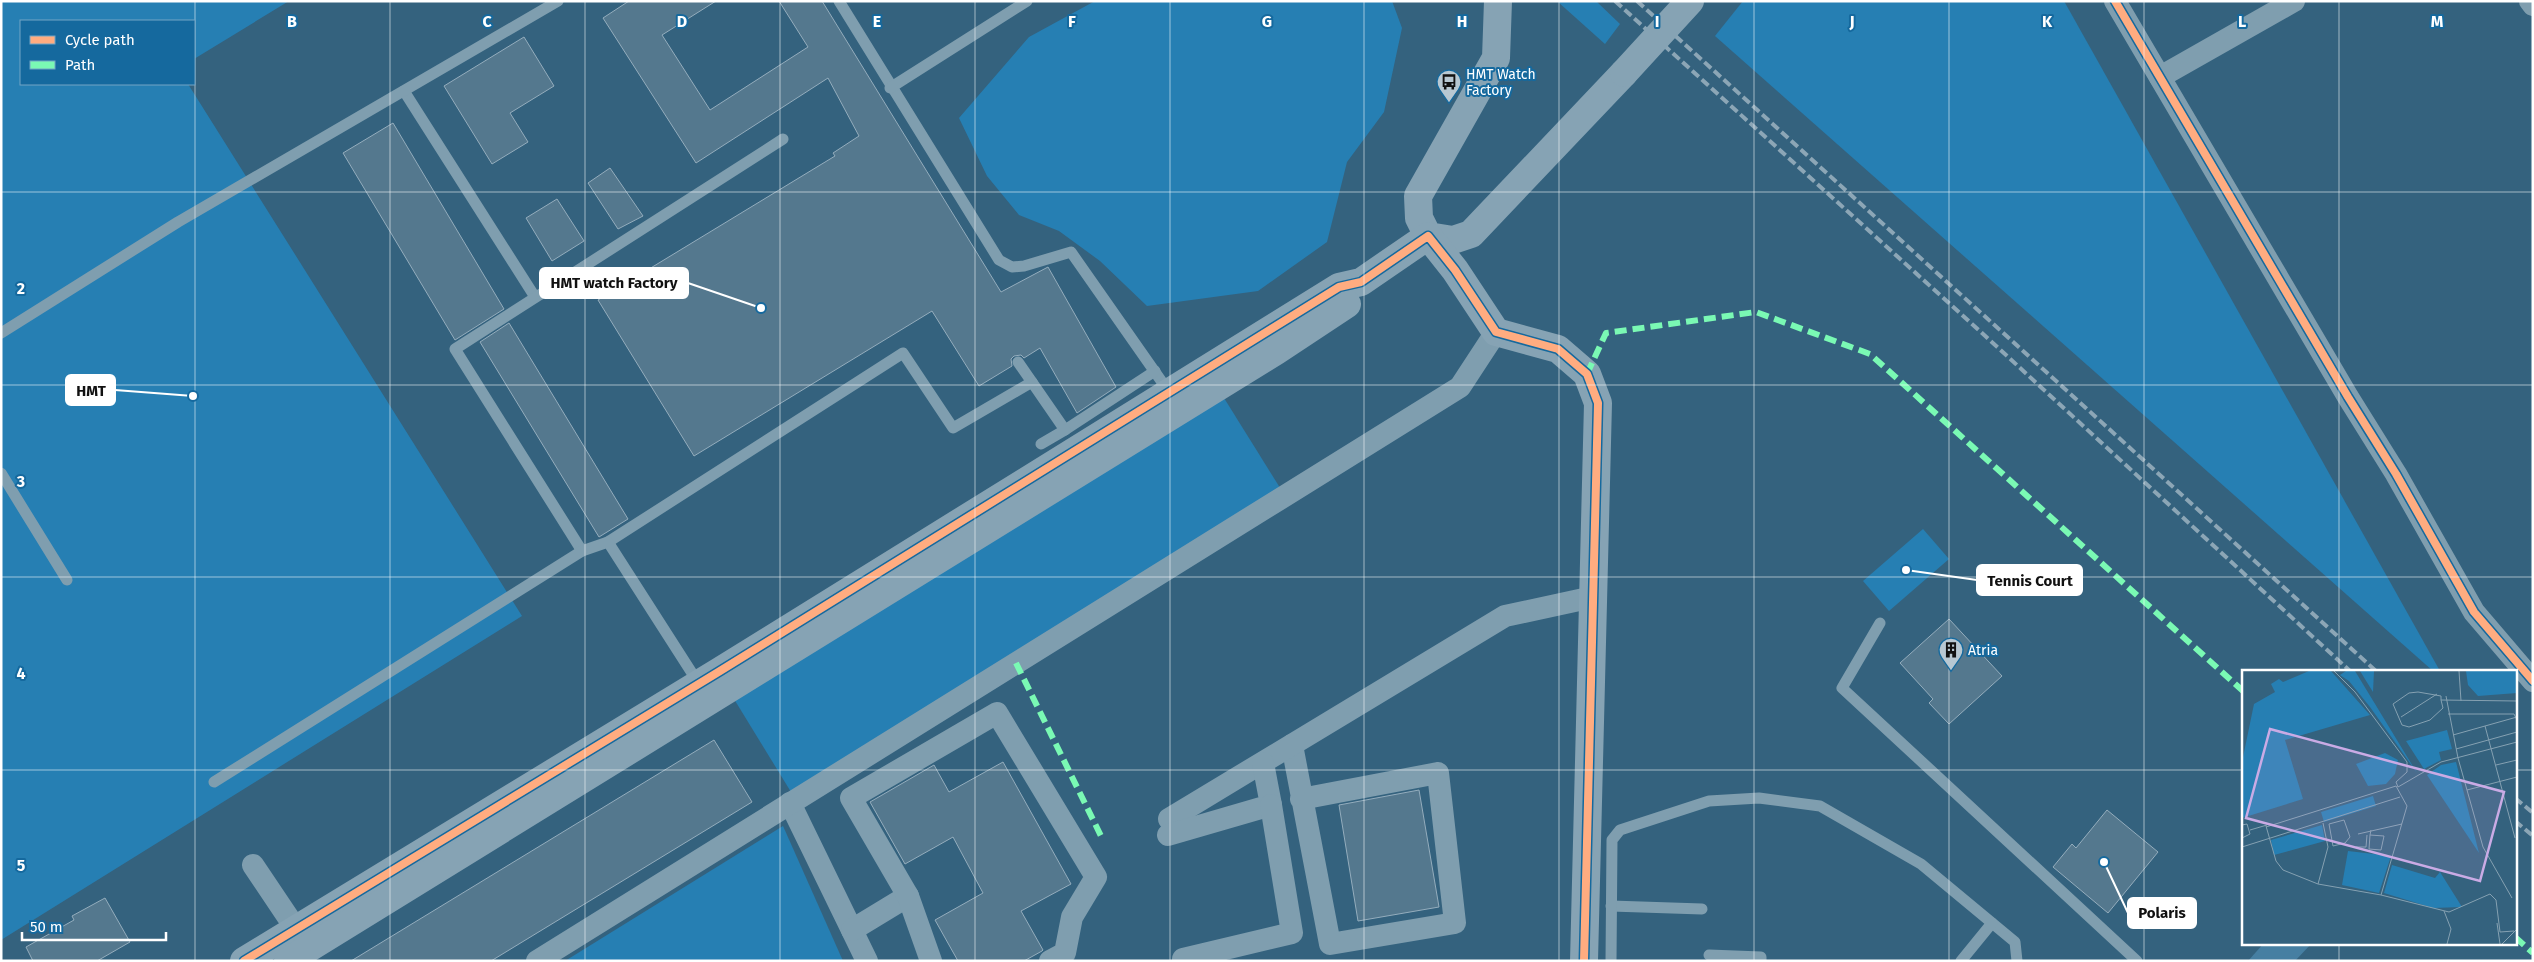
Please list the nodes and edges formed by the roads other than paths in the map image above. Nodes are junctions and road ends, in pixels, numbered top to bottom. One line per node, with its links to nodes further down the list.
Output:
1 (558, 1): 12 (lane)
2 (839, 1): 11 (lane)
3 (1028, 1): 11 (lane)
4 (1498, 1): 14 (street)
5 (1690, 1): 14 (street, bridge)
6 (2115, 1): 10 (street)
7 (2294, 1): 10 (street)
8 (2530, 1): 9 (street)
9 (2533, 5)
10 (2160, 77): 30 (street)
11 (890, 88): 21 (lane)
12 (404, 90): 16 (lane); 18 (lane)
13 (782, 139): 16 (lane)
14 (1428, 236): 15 (street); 17 (street)
15 (1361, 282): 21 (street); 38 (street)
16 (535, 297): 26 (lane)
17 (1496, 332): 28 (street); 36 (street)
18 (1, 333)
19 (1018, 362): 20 (lane)
20 (1032, 382): 22 (lane); 25 (lane)
21 (1162, 382): 22 (lane); 31 (street)
22 (1065, 430): 23 (lane)
23 (1041, 444)
24 (1, 473): 27 (lane)
25 (608, 542): 26 (lane); 31 (lane)
26 (582, 551): 34 (lane)
27 (67, 580)
28 (1593, 597): 32 (street); 54 (street)
29 (1880, 623): 59 (lane)
30 (2533, 681)
31 (699, 684): 38 (street)
32 (1292, 745): 33 (street); 35 (street)
33 (1263, 763): 37 (street); 37 (street)
34 (214, 782)
35 (1301, 799): 35 (street)
36 (790, 803): 45 (street); 50 (street)
37 (1271, 805): 47 (street)
38 (469, 838): 44 (street); 49 (street)
39 (254, 864): 44 (street)
40 (908, 896): 45 (street); 52 (street); 53 (street)
41 (1611, 906): 42 (lane); 43 (lane); 55 (lane)
42 (1702, 909)
43 (1992, 924): 57 (lane); 58 (lane)
44 (296, 929): 48 (street)
45 (852, 930): 51 (street)
46 (1710, 955): 56 (lane)
47 (1183, 959)
48 (244, 961)
49 (288, 961)
50 (537, 961)
51 (867, 961)
52 (931, 961)
53 (1050, 961)
54 (1584, 961)
55 (1611, 961)
56 (1761, 961)
57 (1961, 961)
58 (2017, 961)
59 (2137, 961)

